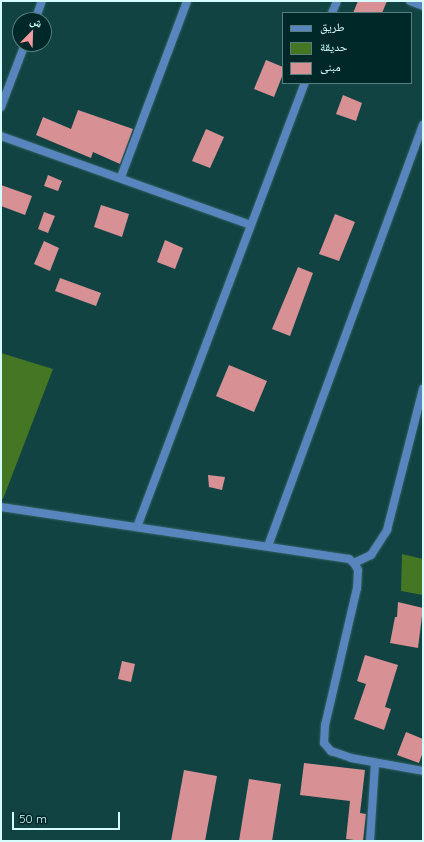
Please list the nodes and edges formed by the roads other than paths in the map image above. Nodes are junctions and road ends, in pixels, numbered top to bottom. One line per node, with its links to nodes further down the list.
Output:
1 (42, 1): 6 (street)
2 (187, 1): 13 (street)
3 (337, 1): 7 (street)
4 (410, 1): 5 (street)
5 (423, 6)
6 (38, 12)
7 (332, 12)
8 (22, 52): 10 (street)
9 (305, 84): 14 (street)
10 (1, 107)
11 (423, 125): 18 (street)
12 (1, 136): 13 (street)
13 (121, 177): 14 (street)
14 (251, 225): 17 (street)
15 (423, 389): 19 (street)
16 (1, 507): 17 (street)
17 (137, 527): 18 (street)
18 (268, 546): 19 (street)
19 (354, 563): 20 (street)
20 (375, 763): 21 (street); 22 (street)
21 (423, 771)
22 (370, 841)

